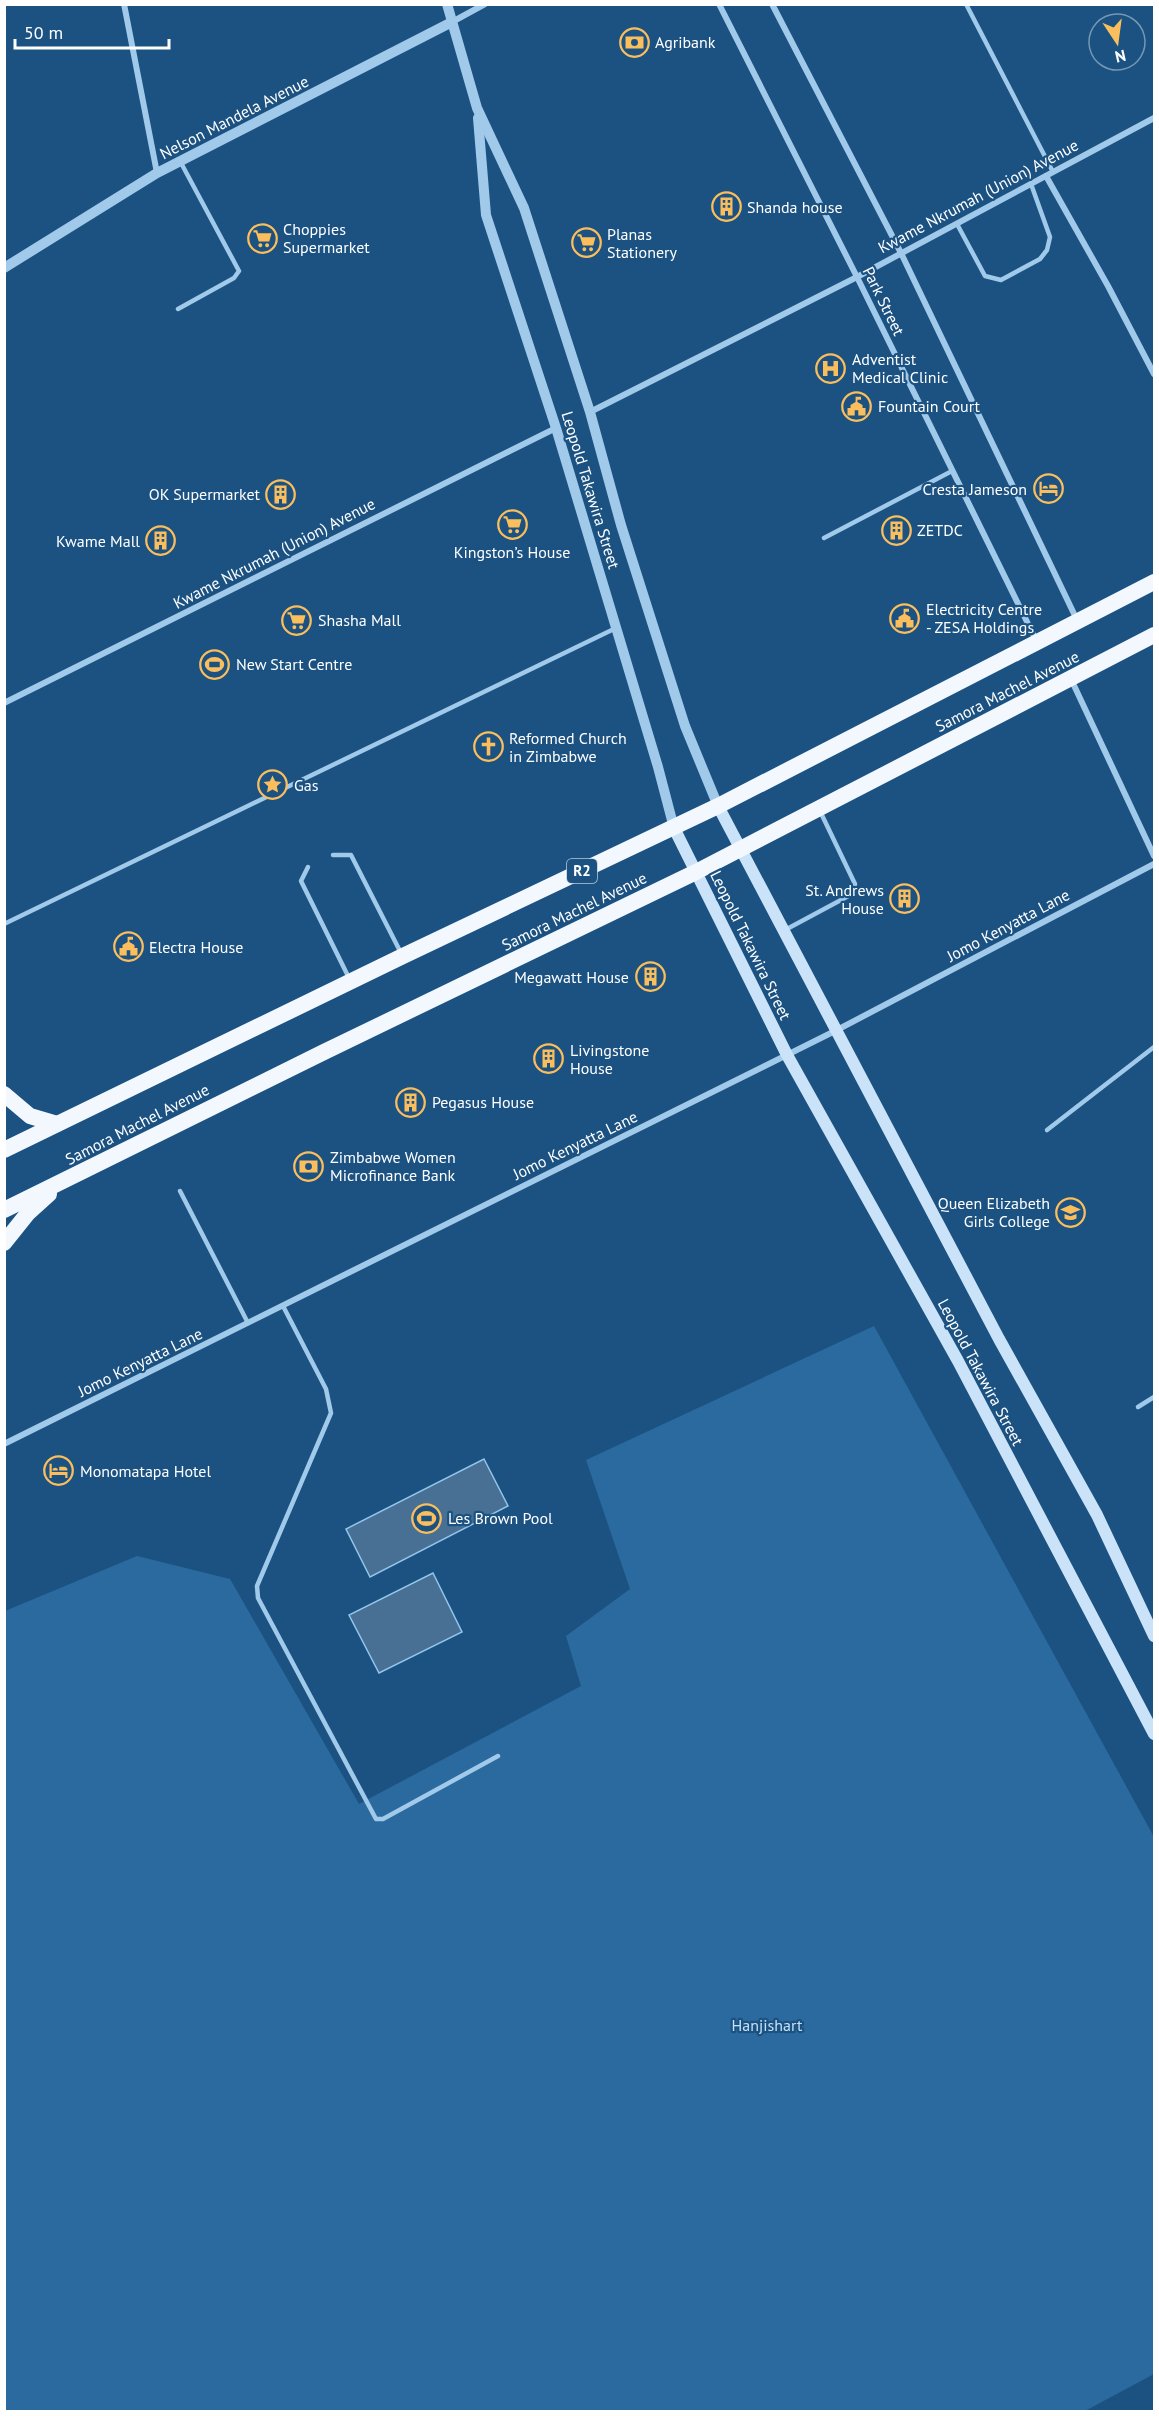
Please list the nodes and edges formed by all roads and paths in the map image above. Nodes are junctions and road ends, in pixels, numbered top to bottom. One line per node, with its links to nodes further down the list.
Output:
1 (124, 4): 12 (street)
2 (447, 4): 7 (street, Leopold Takawira Street)
3 (484, 4): 7 (street, Nelson Mandela Avenue)
4 (719, 4): 18 (street, Park Street)
5 (772, 4): 16 (street)
6 (966, 4): 11 (lane)
7 (452, 22): 8 (street, Leopold Takawira Street); 10 (street, Nelson Mandela Avenue)
8 (477, 108): 21 (street, Leopold Takawira Street); 22 (street, Leopold Takawira Street)
9 (1155, 118): 11 (street, Kwame Nkrumah (Union) Avenue)
10 (180, 161): 12 (street, Nelson Mandela Avenue); 19 (lane)
11 (1053, 172): 13 (street, Kwame Nkrumah (Union) Avenue)
12 (157, 173): 17 (street, Nelson Mandela Avenue)
13 (1046, 176): 14 (street, Kwame Nkrumah (Union) Avenue); 20 (street)
14 (1030, 184): 15 (street, Kwame Nkrumah (Union) Avenue); 15 (lane)
15 (957, 224): 16 (street, Kwame Nkrumah (Union) Avenue)
16 (901, 253): 18 (street, Kwame Nkrumah (Union) Avenue); 26 (street)
17 (4, 268)
18 (857, 277): 21 (street, Kwame Nkrumah (Union) Avenue); 23 (street, Park Street)
19 (178, 309)
20 (1155, 374)
21 (590, 411): 32 (street, Leopold Takawira Street)
22 (556, 428): 27 (street, Leopold Takawira Street); 31 (street, Kwame Nkrumah (Union) Avenue)
23 (952, 471): 24 (lane); 29 (street, Park Street)
24 (824, 538)
25 (1155, 582): 26 (highway, Samora Machel Avenue / R2)
26 (1078, 623): 29 (highway, Samora Machel Avenue / R2)
27 (616, 628): 34 (street, Leopold Takawira Street); 41 (lane)
28 (1155, 635): 30 (highway, Samora Machel Avenue)
29 (1037, 643): 32 (highway, Samora Machel Avenue / R2)
30 (1070, 678): 33 (highway, Samora Machel Avenue); 37 (street)
31 (4, 703)
32 (718, 806): 34 (highway, Samora Machel Avenue / R2); 35 (main road, Leopold Takawira Street)
33 (819, 809): 35 (highway, Samora Machel Avenue); 42 (lane)
34 (674, 828): 40 (main road, Leopold Takawira Street); 43 (highway, Samora Machel Avenue / R2)
35 (740, 850): 40 (highway, Samora Machel Avenue); 42 (main road, Leopold Takawira Street)
36 (333, 855): 43 (lane)
37 (1155, 856)
38 (1155, 864): 45 (street, Jomo Kenyatta Lane)
39 (308, 867): 44 (lane)
40 (696, 872): 47 (main road, Leopold Takawira Street); 52 (highway, Samora Machel Avenue)
41 (4, 924)
42 (782, 931): 45 (main road, Leopold Takawira Street)
43 (402, 956): 44 (highway, Samora Machel Avenue / R2)
44 (351, 983): 49 (highway, Samora Machel Avenue / R2)
45 (835, 1031): 47 (street, Jomo Kenyatta Lane); 61 (main road, Leopold Takawira Street)
46 (1155, 1047): 50 (lane)
47 (787, 1055): 56 (street, Jomo Kenyatta Lane); 62 (main road, Leopold Takawira Street)
48 (4, 1094): 49 (highway)
49 (57, 1124): 51 (highway, Samora Machel Avenue / R2)
50 (1047, 1130)
51 (4, 1150)
52 (68, 1178): 54 (highway, Samora Machel Avenue); 55 (highway)
53 (180, 1191): 57 (lane)
54 (4, 1210)
55 (4, 1243)
56 (283, 1306): 57 (street, Jomo Kenyatta Lane); 63 (lane)
57 (248, 1323): 60 (street, Jomo Kenyatta Lane)
58 (1155, 1397): 59 (lane)
59 (1138, 1407)
60 (4, 1444)
61 (1155, 1636)
62 (1155, 1734)
63 (498, 1756)

